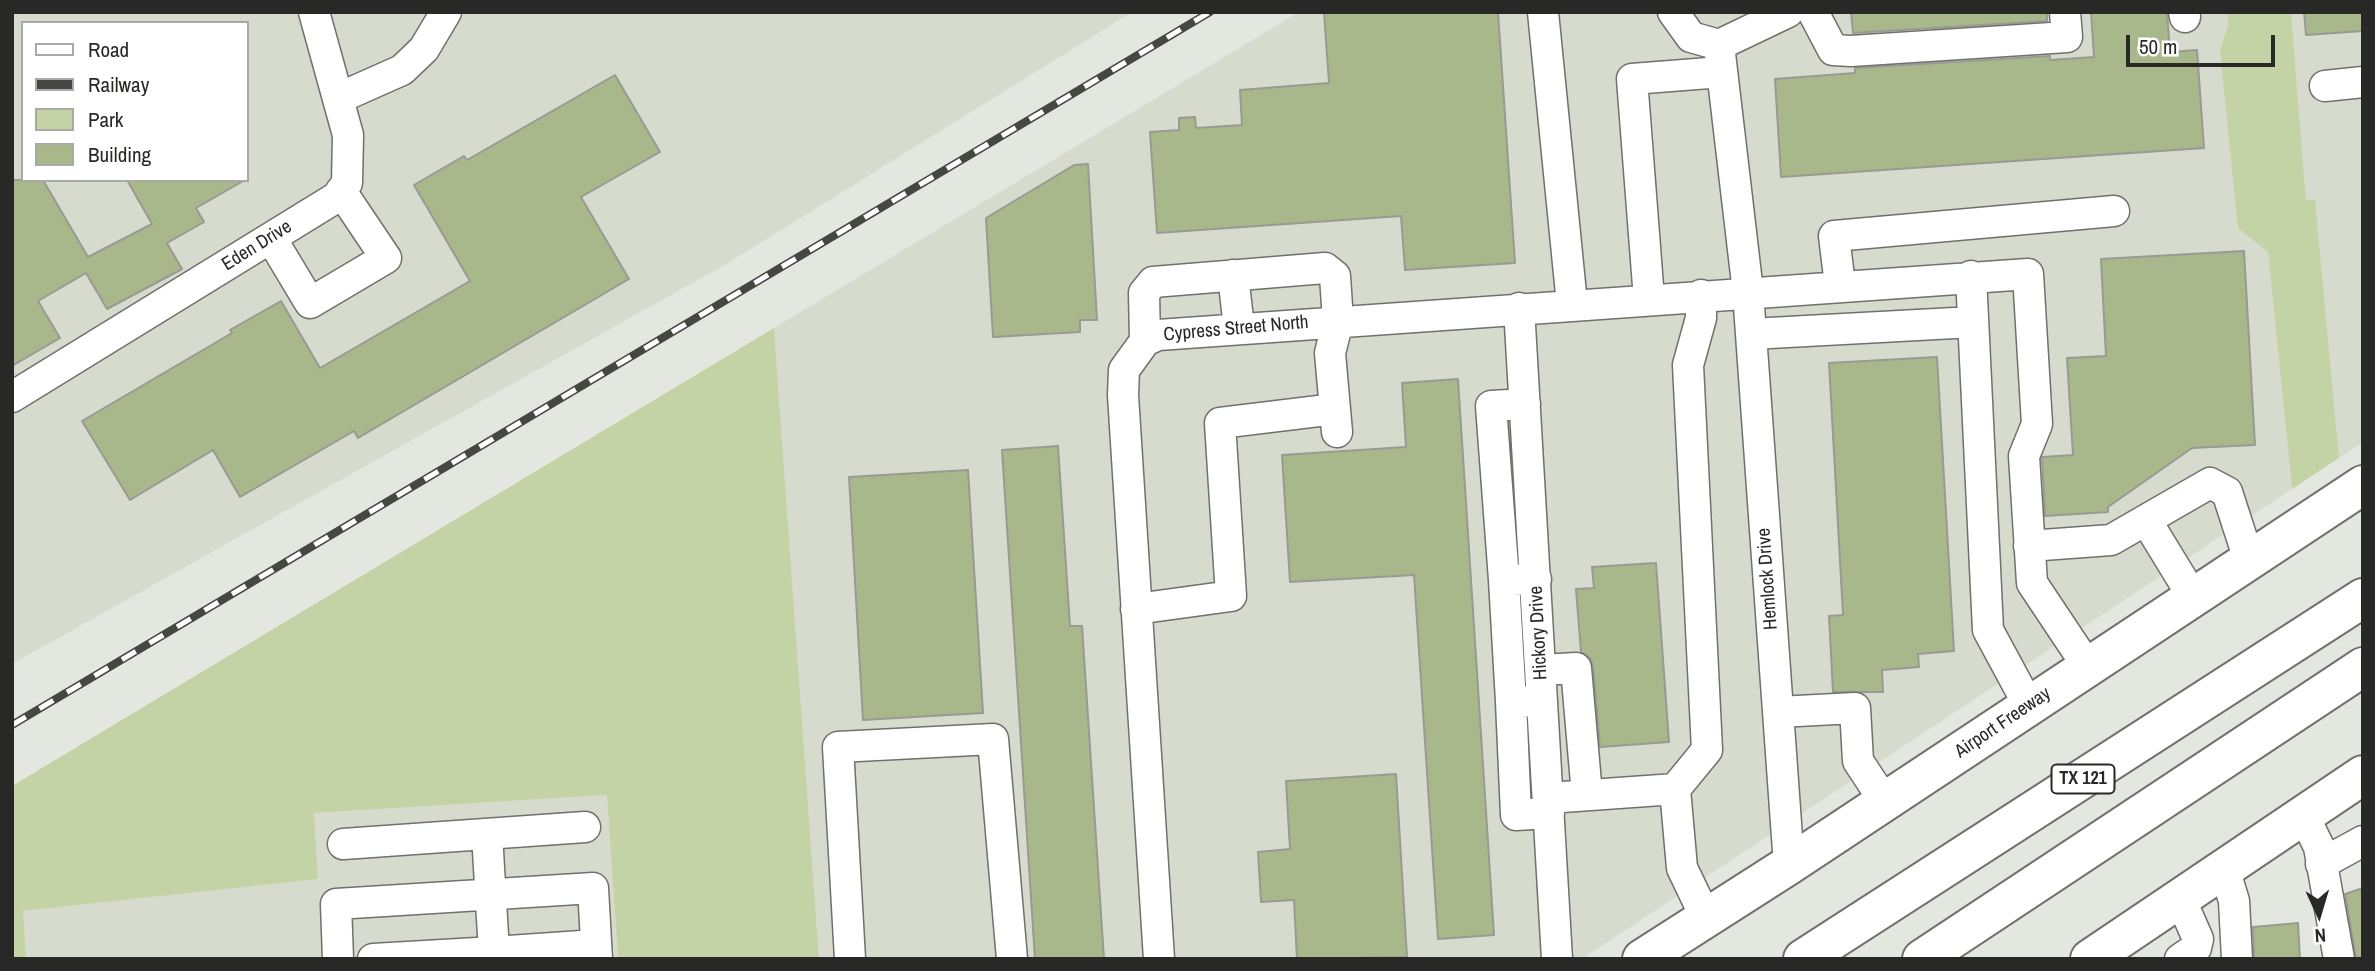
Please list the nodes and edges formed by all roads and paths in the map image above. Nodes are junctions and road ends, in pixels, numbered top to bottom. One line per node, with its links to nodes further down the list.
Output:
1 (314, 12): 11 (street)
2 (446, 12): 11 (street)
3 (1543, 12): 21 (street)
4 (1673, 12): 8 (street)
5 (1788, 12): 8 (street)
6 (1813, 12): 7 (street)
7 (2065, 12)
8 (1728, 41): 18 (street); 20 (street)
9 (2363, 82): 10 (street)
10 (2325, 86)
11 (338, 98): 12 (street)
12 (341, 191): 14 (street, Eden Drive); 14 (street)
13 (2114, 211): 17 (street)
14 (271, 238): 28 (street, Eden Drive)
15 (1233, 275): 23 (street); 25 (street); 27 (street)
16 (1971, 276): 17 (street, Cypress Street North); 24 (street); 32 (street, Cypress Street North)
17 (1854, 284): 18 (street, Cypress Street North)
18 (1748, 292): 19 (street, Cypress Street North); 26 (street, Hemlock Drive)
19 (1701, 295): 20 (street, Cypress Street North); 47 (street)
20 (1648, 299): 21 (street, Cypress Street North)
21 (1572, 304): 22 (street, Cypress Street North)
22 (1519, 308): 23 (street, Cypress Street North); 29 (street, Hickory Drive)
23 (1338, 321): 25 (street, Cypress Street North); 38 (street)
24 (1973, 323): 26 (street); 44 (street)
25 (1239, 327): 27 (street, Cypress Street North)
26 (1751, 334): 45 (street, Hemlock Drive)
27 (1145, 341): 38 (street, Cypress Street North)
28 (12, 397)
29 (1525, 404): 34 (street, Hickory Drive); 35 (street)
30 (2363, 485): 33 (main road, Airport Freeway)
31 (2146, 520): 32 (street); 33 (street); 36 (street)
32 (2029, 546): 39 (street)
33 (2249, 560): 36 (main road, Airport Freeway)
34 (1536, 579): 35 (street); 41 (street, Hickory Drive)
35 (1504, 580): 43 (street)
36 (2193, 597): 39 (main road, Airport Freeway)
37 (2363, 598): 72 (main road, TX 121)
38 (1136, 609): 69 (street, Cypress Street North)
39 (2088, 667): 44 (main road, Airport Freeway)
40 (2363, 667): 73 (main road)
41 (1541, 670): 42 (street, Hickory Drive); 48 (street)
42 (1542, 701): 43 (street); 50 (street, Hickory Drive)
43 (1511, 702): 50 (street)
44 (2029, 706): 49 (main road, Airport Freeway)
45 (1778, 712): 49 (street); 57 (street, Hemlock Drive)
46 (2363, 775): 51 (main road)
47 (1675, 789): 48 (street); 61 (street)
48 (1587, 795): 50 (street)
49 (1885, 802): 57 (main road, Airport Freeway)
50 (1549, 805): 64 (street, Hickory Drive)
51 (2303, 814): 56 (street); 58 (main road)
52 (585, 827): 53 (street)
53 (487, 834): 55 (street); 59 (street)
54 (2363, 841): 56 (street)
55 (343, 844)
56 (2321, 864): 77 (street)
57 (1789, 865): 61 (main road, Airport Freeway)
58 (2224, 868): 60 (main road); 76 (street)
59 (490, 895): 62 (street); 63 (street); 65 (street)
60 (2180, 898): 74 (main road); 75 (street)
61 (1704, 916): 70 (main road, Airport Freeway); 71 (main road)
62 (494, 952): 63 (street); 66 (street)
63 (596, 952)
64 (1554, 958)
65 (338, 959)
66 (373, 959)
67 (850, 959): 68 (street)
68 (1012, 959)
69 (1159, 959)
70 (1642, 959)
71 (1668, 959)
72 (1803, 959)
73 (1922, 959)
74 (2090, 959)
75 (2180, 959)
76 (2237, 959)
77 (2339, 959)

